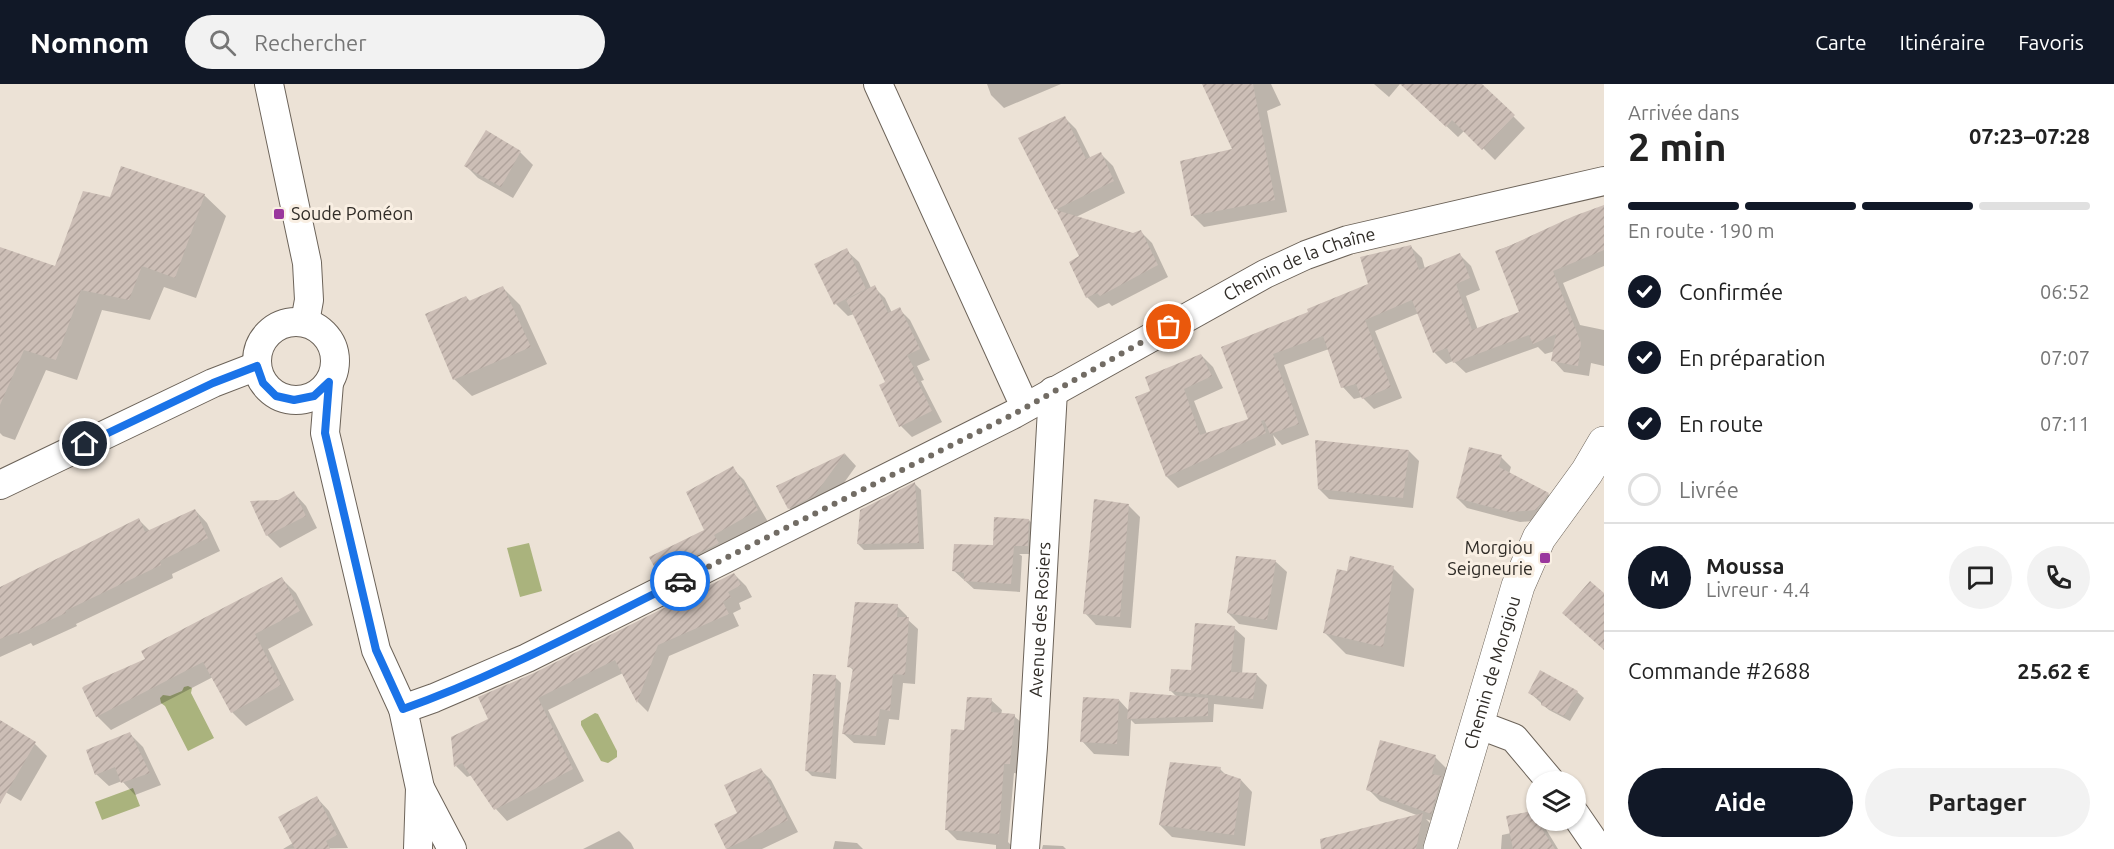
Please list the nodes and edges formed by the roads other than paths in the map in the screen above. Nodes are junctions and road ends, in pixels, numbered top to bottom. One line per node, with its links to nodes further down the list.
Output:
1 (269, 84): 4 (street)
2 (878, 84): 9 (street)
3 (1604, 181): 7 (street, Chemin de la Chaîne)
4 (305, 322): 5 (street); 6 (street)
5 (257, 366): 8 (street); 12 (street)
6 (329, 382): 8 (street); 10 (street)
7 (1053, 392): 9 (street, Chemin de la Chaîne); 20 (street, Avenue des Rosiers)
8 (294, 400): 10 (street)
9 (1025, 407): 13 (street, Chemin de la Chaîne)
10 (325, 433): 13 (street)
11 (1604, 443): 14 (street, Chemin de Morgiou)
12 (0, 485)
13 (403, 709): 16 (street)
14 (1477, 724): 15 (street); 21 (street, Chemin de Morgiou)
15 (1542, 771)
16 (420, 789): 18 (street); 19 (street)
17 (1586, 830): 22 (street)
18 (418, 849)
19 (452, 849)
20 (1025, 849)
21 (1440, 849)
22 (1599, 849)

